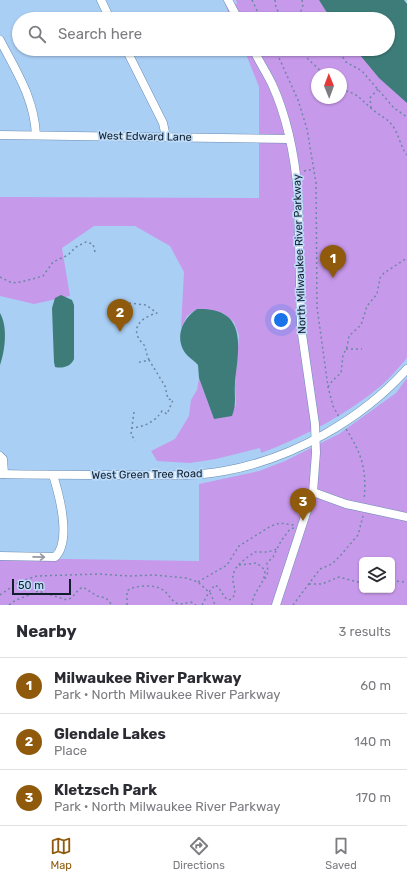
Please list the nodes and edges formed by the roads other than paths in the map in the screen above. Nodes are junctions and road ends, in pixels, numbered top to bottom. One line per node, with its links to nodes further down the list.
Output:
1 (101, 0): 3 (street)
2 (228, 0): 4 (street)
3 (107, 12)
4 (234, 12)
5 (0, 40): 9 (street)
6 (130, 56): 10 (street)
7 (257, 56): 11 (street, North Milwaukee River Parkway)
8 (0, 135): 9 (street, West Edward Lane)
9 (36, 135): 10 (street, West Edward Lane)
10 (166, 136): 11 (street, West Edward Lane)
11 (289, 139): 13 (street, North Milwaukee River Parkway)
12 (407, 369): 13 (street, West Green Tree Road)
13 (316, 438): 16 (street, West Green Tree Road); 17 (street, North Milwaukee River Parkway)
14 (0, 456): 15 (street)
15 (2, 474): 16 (street, West Green Tree Road)
16 (53, 475): 19 (street, one-way to 16)
17 (312, 492): 18 (street); 20 (street, North Milwaukee River Parkway)
18 (407, 517)
19 (0, 556)
20 (276, 605)

